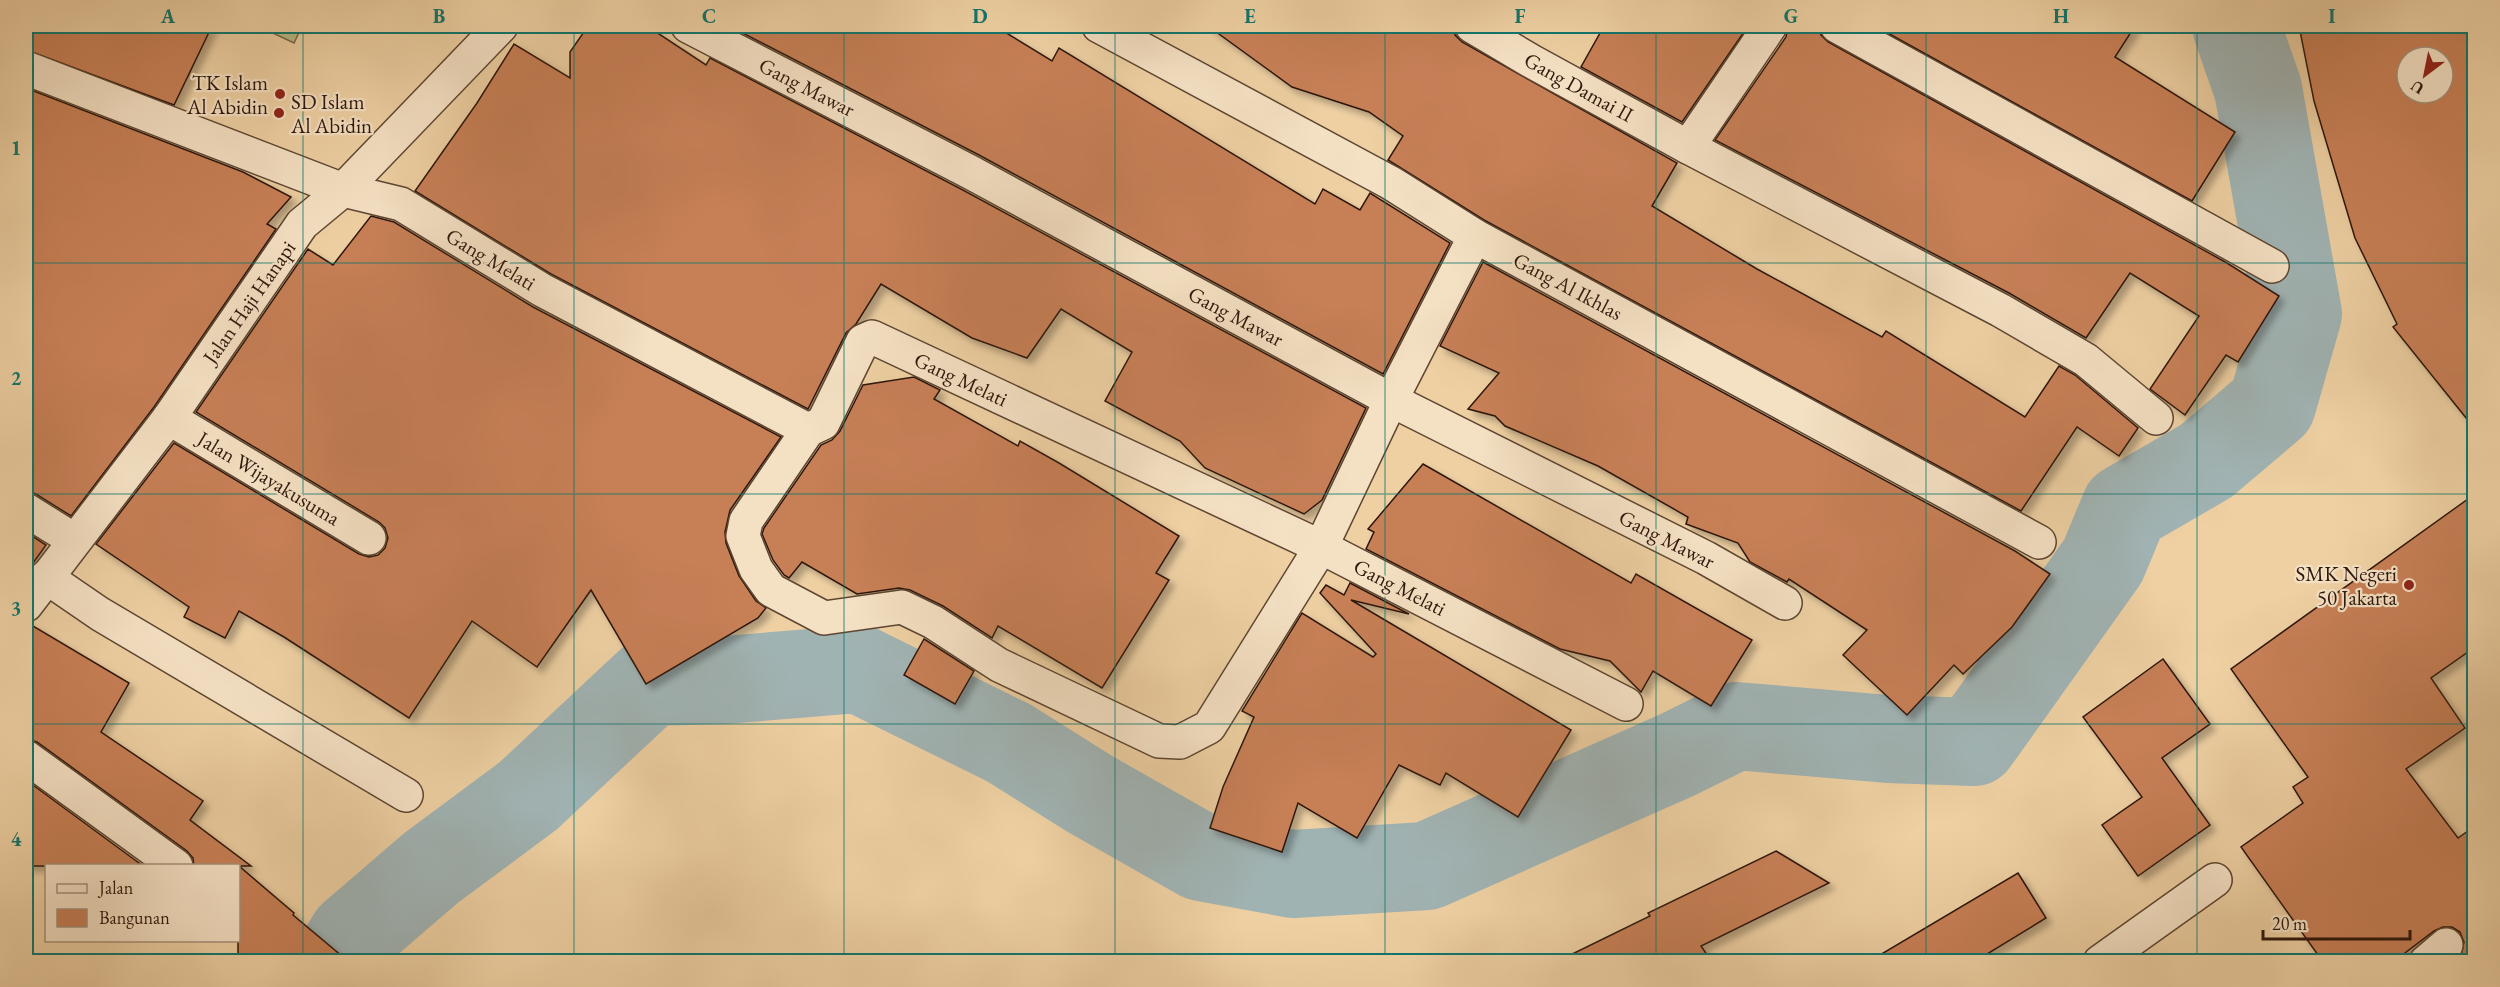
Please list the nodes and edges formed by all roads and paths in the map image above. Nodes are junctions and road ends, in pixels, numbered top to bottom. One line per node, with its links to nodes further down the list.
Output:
1 (501, 26): 9 (street, Jalan Haji Hanapi)
2 (688, 26): 12 (street, Gang Mawar)
3 (1099, 26): 10 (street, Gang Al Ikhlas)
4 (1472, 26): 8 (street, Gang Damai II)
5 (1770, 26): 8 (street)
6 (1837, 26): 11 (street)
7 (26, 68): 9 (street, Gang Melati)
8 (1688, 147): 14 (street, Gang Damai II)
9 (344, 190): 13 (street, Jalan Haji Hanapi); 15 (street, Gang Melati)
10 (1475, 236): 12 (street); 19 (street, Gang Al Ikhlas)
11 (2272, 266)
12 (1391, 400): 20 (street); 22 (street, Gang Mawar)
13 (169, 418): 17 (street, Jalan Wijayakusuma); 18 (street, Jalan Haji Hanapi)
14 (2156, 418)
15 (808, 430): 20 (street, Gang Melati); 20 (street)
16 (26, 510): 18 (street)
17 (369, 538)
18 (74, 540): 21 (street, Jalan Haji Hanapi)
19 (2039, 542)
20 (1321, 547): 24 (street, Gang Melati)
21 (46, 577): 23 (street, Jalan Haji Hanapi); 26 (street)
22 (1785, 603)
23 (26, 605)
24 (1626, 704)
25 (26, 757): 27 (street)
26 (406, 795)
27 (173, 864)
28 (2215, 880): 29 (street)
29 (2100, 962)

